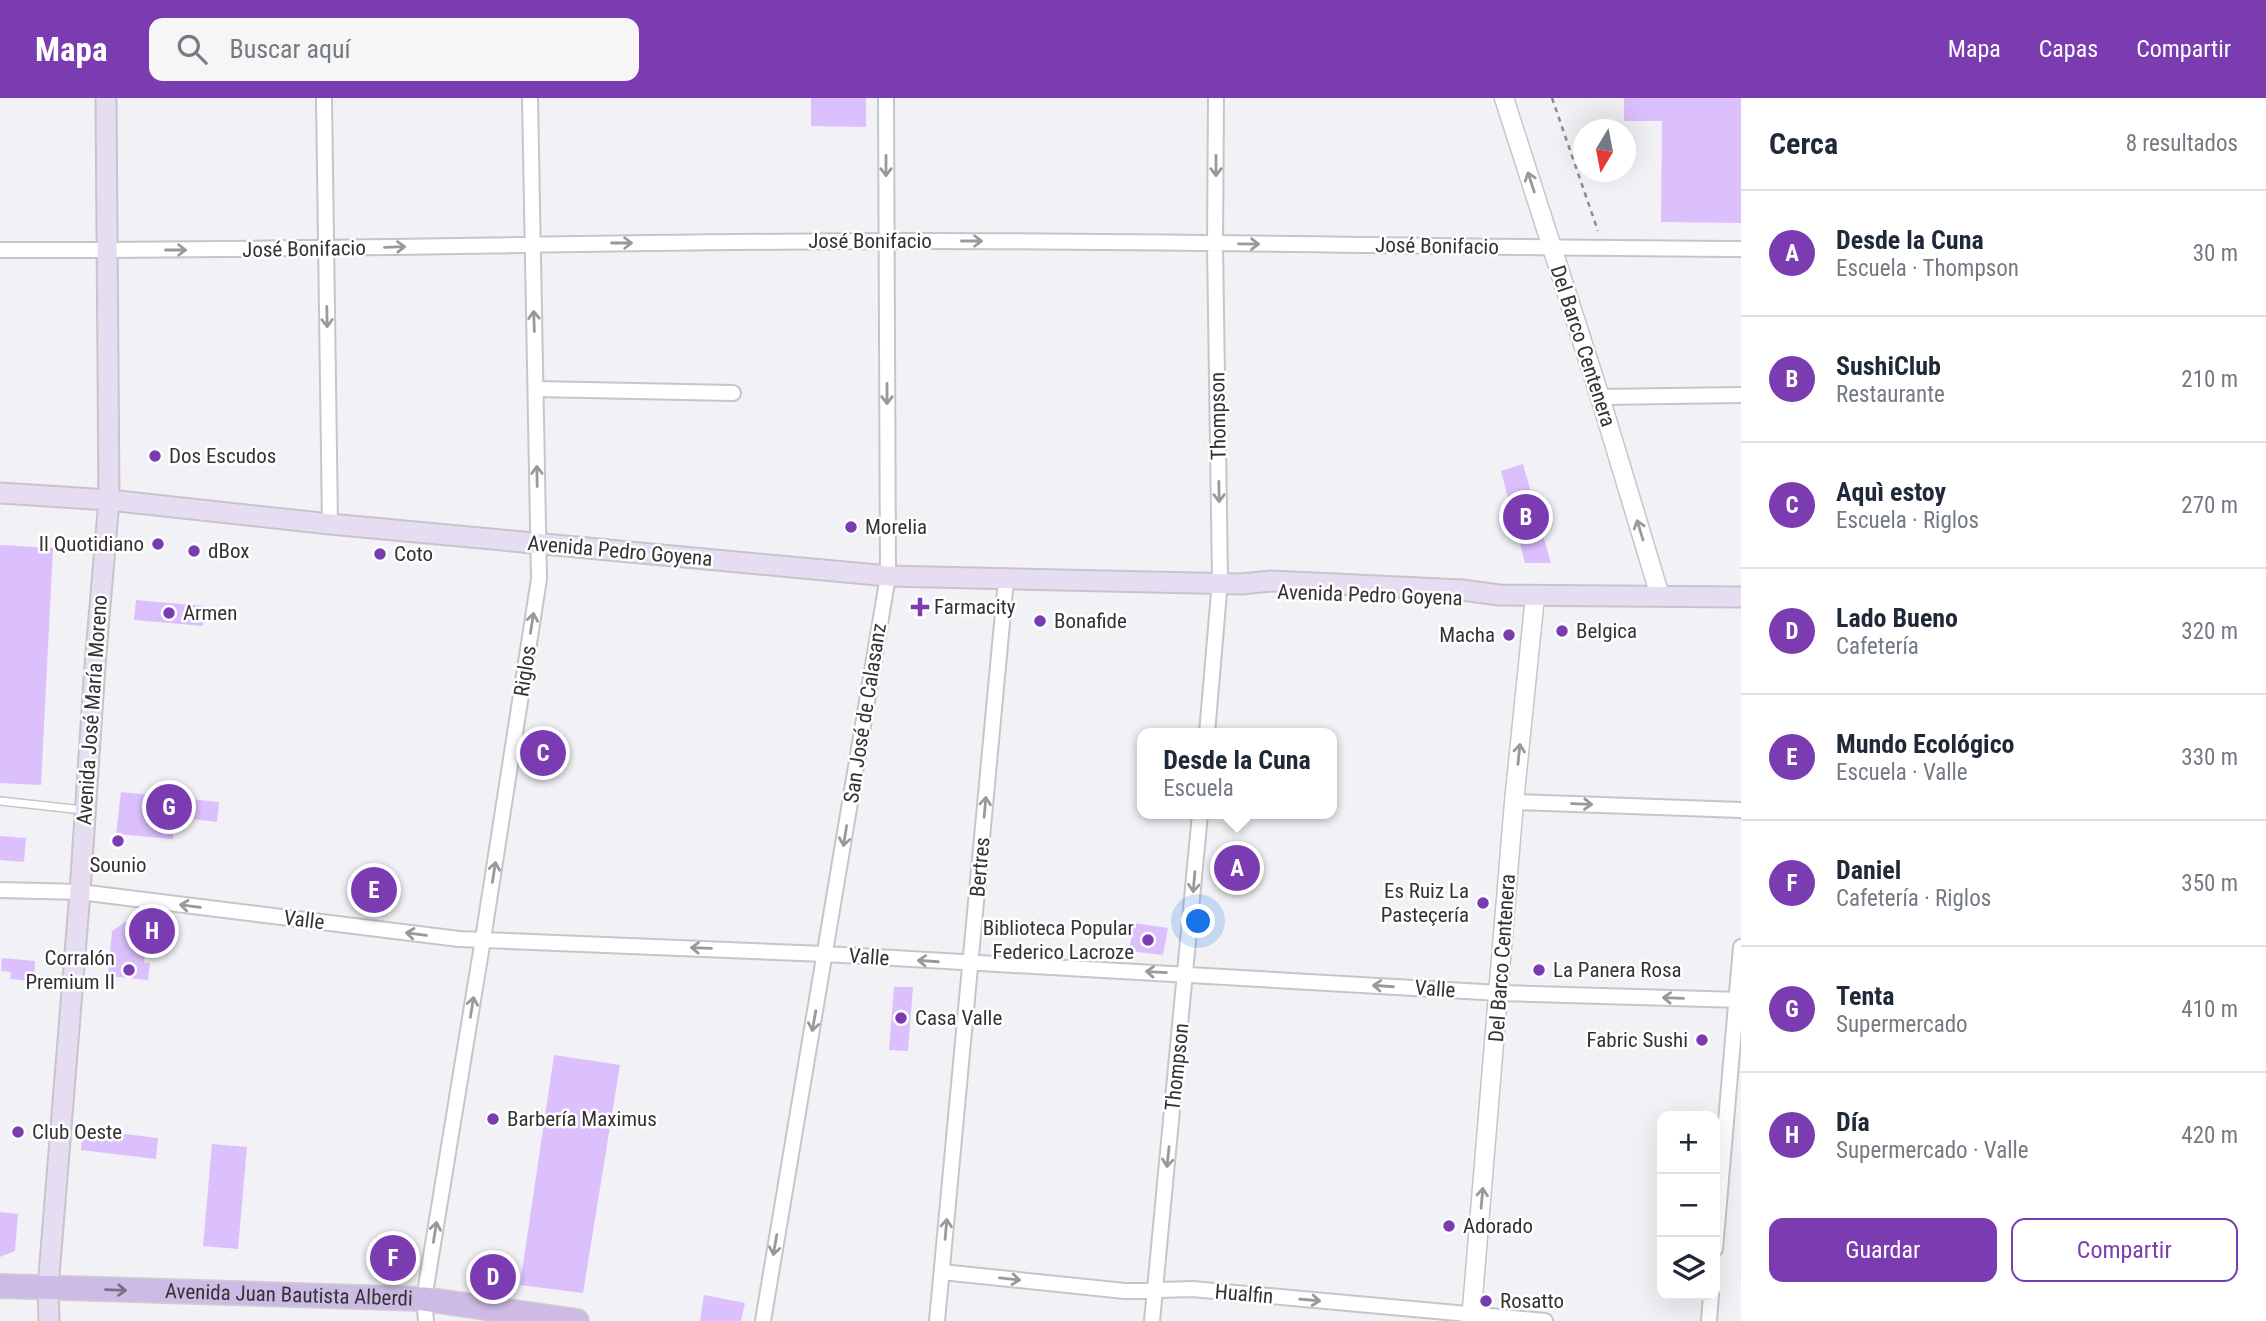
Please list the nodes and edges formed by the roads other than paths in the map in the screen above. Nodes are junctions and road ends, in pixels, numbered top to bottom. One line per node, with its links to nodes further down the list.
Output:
1 (106, 98): 14 (main road, Avenida José María Moreno)
2 (324, 98): 11 (street)
3 (530, 98): 8 (street, Riglos)
4 (886, 98): 7 (street, San José de Calasanz, one-way to 7)
5 (1216, 98): 9 (street, Thompson, one-way to 9)
6 (1504, 98): 10 (street, Del Barco Centenera, one-way to 6)
7 (887, 241): 8 (street, José Bonifacio, one-way to 7); 9 (street, José Bonifacio, one-way to 9); 23 (street, San José de Calasanz, one-way to 23)
8 (531, 243): 11 (street, José Bonifacio, one-way to 8); 15 (street, Riglos, one-way to 8)
9 (1215, 244): 10 (street, José Bonifacio, one-way to 10); 25 (street, Thompson, one-way to 25)
10 (1551, 247): 12 (street, José Bonifacio); 18 (street, Del Barco Centenera)
11 (326, 249): 14 (street, José Bonifacio, one-way to 11); 21 (street, one-way to 21)
12 (1741, 249)
13 (0, 250): 14 (street, José Bonifacio)
14 (108, 251): 20 (main road, Avenida José María Moreno)
15 (536, 389): 16 (street); 22 (street, Riglos, one-way to 15)
16 (733, 393)
17 (1741, 395): 18 (street)
18 (1600, 397): 27 (street, Del Barco Centenera, one-way to 18)
19 (0, 493): 20 (main road, Avenida Pedro Goyena)
20 (109, 500): 21 (main road, Avenida Pedro Goyena); 32 (main road, Avenida José María Moreno)
21 (330, 524): 22 (main road, Avenida Pedro Goyena)
22 (538, 544): 23 (main road, Avenida Pedro Goyena); 37 (street, Riglos, one-way to 22)
23 (888, 576): 24 (main road, Avenida Pedro Goyena); 39 (street, San José de Calasanz, one-way to 39)
24 (1006, 580): 25 (main road, Avenida Pedro Goyena); 40 (street, Bertres, one-way to 24)
25 (1220, 582): 26 (main road, Avenida Pedro Goyena); 29 (street, Thompson)
26 (1535, 596): 27 (main road, Avenida Pedro Goyena); 31 (street, Del Barco Centenera, one-way to 26)
27 (1660, 596): 28 (main road, Avenida Pedro Goyena)
28 (1741, 597)
29 (1207, 728)
30 (0, 801): 32 (lane)
31 (1514, 802): 33 (street, one-way to 33); 42 (street, Del Barco Centenera)
32 (84, 810): 36 (main road, Avenida José María Moreno)
33 (1741, 810)
34 (1200, 819): 41 (street, Thompson, one-way to 41)
35 (0, 890): 36 (street, Valle)
36 (80, 892): 37 (street, Valle, one-way to 36); 47 (main road, Avenida José María Moreno)
37 (484, 939): 39 (street, Valle, one-way to 37); 50 (street, Riglos, one-way to 37)
38 (1741, 947): 43 (street)
39 (825, 954): 40 (street, Valle, one-way to 39); 54 (street, San José de Calasanz, one-way to 54)
40 (971, 963): 41 (street, Valle, one-way to 40); 45 (street, Bertres, one-way to 40)
41 (1186, 973): 42 (street, Valle, one-way to 41); 48 (street, Thompson, one-way to 48)
42 (1500, 993): 43 (street, Valle, one-way to 42); 51 (street, Del Barco Centenera, one-way to 42)
43 (1739, 1000): 44 (street)
44 (1716, 1237)
45 (942, 1272): 48 (street, Hualfin, one-way to 48); 55 (street, Bertres)
46 (0, 1286): 47 (main road, Avenida Juan Bautista Alberdi)
47 (48, 1288): 50 (main road, Avenida Juan Bautista Alberdi, one-way to 50); 52 (main road, Avenida José María Moreno)
48 (1155, 1290): 51 (street, Hualfin, one-way to 51); 56 (street, Thompson)
49 (1711, 1300): 58 (street)
50 (425, 1310): 53 (main road, Avenida Juan Bautista Alberdi)
51 (1472, 1318): 57 (street, Hualfin)
52 (49, 1321)
53 (576, 1321)
54 (762, 1321)
55 (937, 1321)
56 (1152, 1321)
57 (1545, 1321)
58 (1709, 1321)

